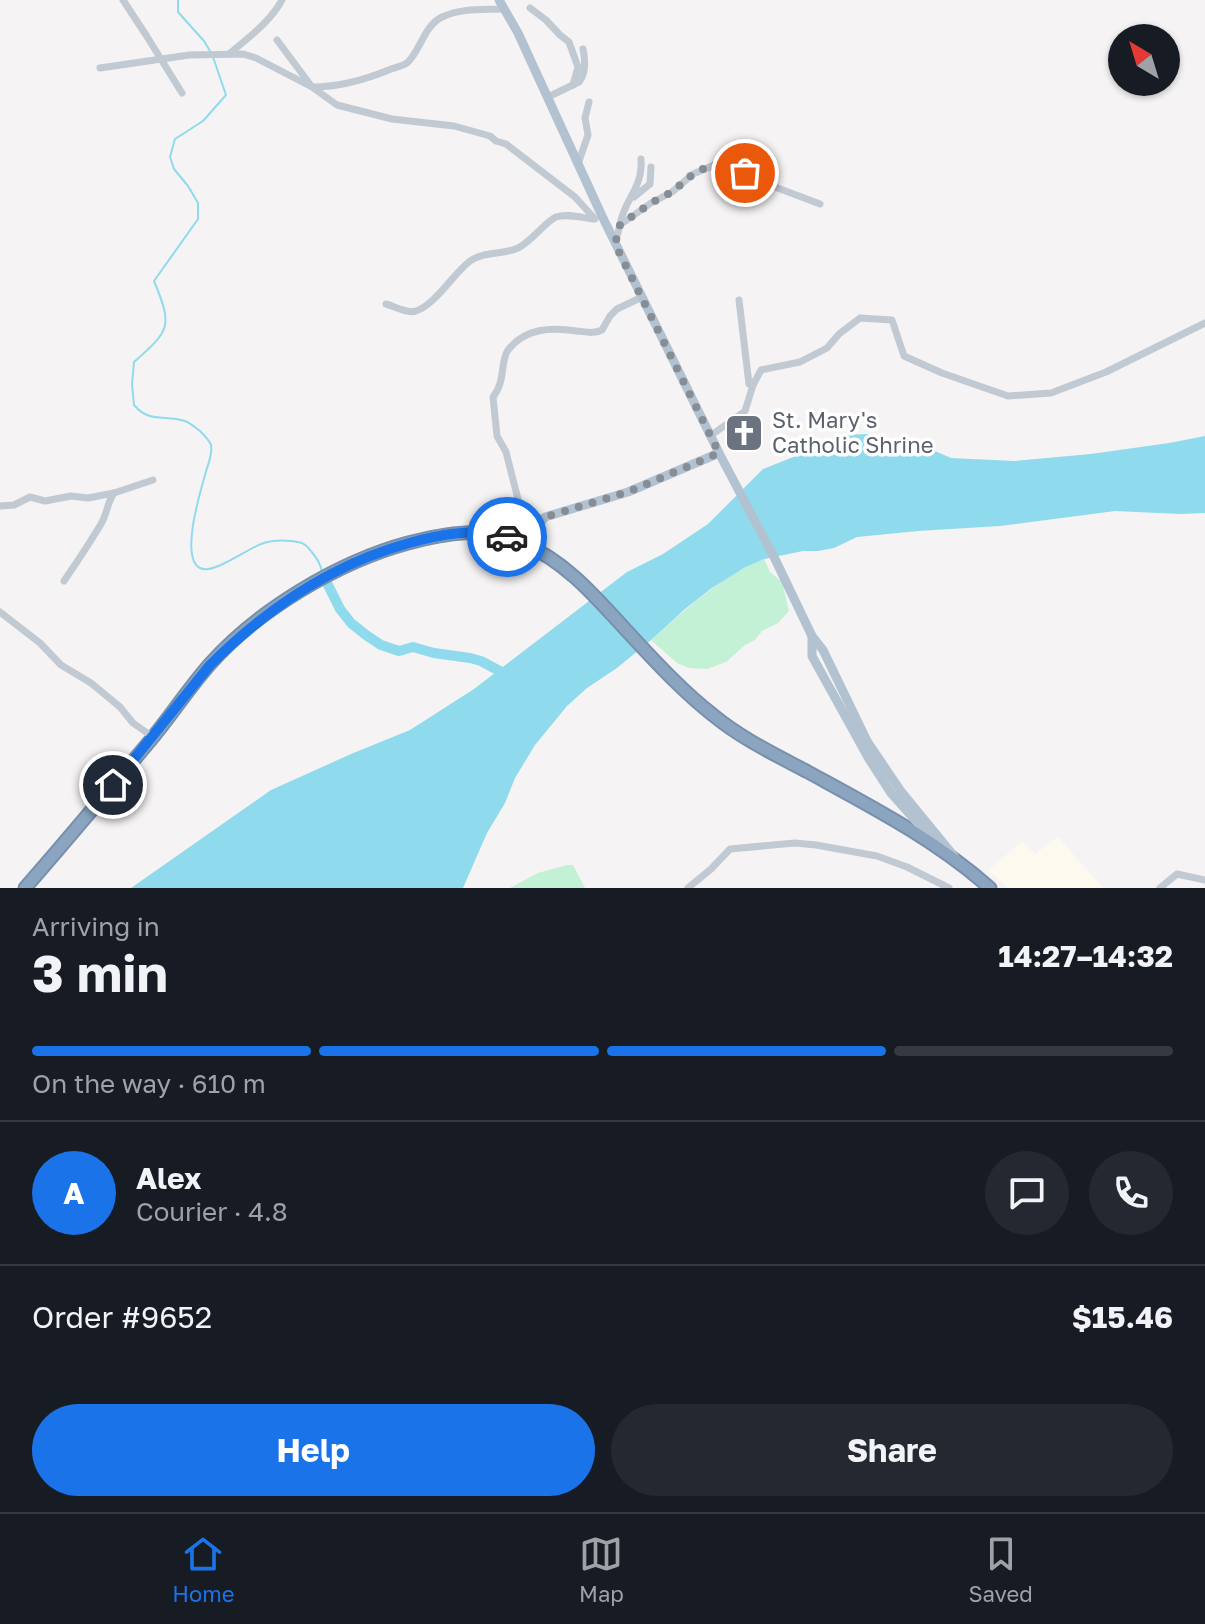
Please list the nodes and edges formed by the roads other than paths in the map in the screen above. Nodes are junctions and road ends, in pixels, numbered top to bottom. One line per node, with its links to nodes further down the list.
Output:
1 (123, 0): 8 (street)
2 (282, 0): 7 (street)
3 (501, 4): 11 (street); 13 (main road)
4 (530, 8): 10 (street)
5 (277, 40): 11 (street)
6 (583, 49): 10 (street)
7 (227, 55): 8 (street); 11 (street)
8 (160, 59): 9 (street); 12 (street)
9 (100, 68)
10 (573, 85): 13 (street)
11 (312, 87): 20 (street)
12 (182, 93)
13 (548, 97): 16 (main road)
14 (589, 102): 16 (street)
15 (641, 159): 18 (street)
16 (578, 164): 20 (main road)
17 (651, 167): 18 (street)
18 (632, 198): 21 (street)
19 (820, 204): 21 (street)
20 (598, 217): 22 (main road); 25 (street)
21 (620, 225): 22 (street)
22 (615, 244): 23 (main road)
23 (642, 297): 28 (main road); 33 (street)
24 (739, 300): 27 (street)
25 (386, 304)
26 (1205, 323): 27 (street)
27 (753, 385): 28 (street)
28 (710, 436): 29 (main road)
29 (719, 453): 34 (main road); 37 (main road)
30 (153, 480): 31 (street)
31 (114, 493): 32 (street); 35 (street)
32 (0, 506)
33 (520, 507)
34 (523, 543): 38 (highway); 39 (highway)
35 (64, 581)
36 (0, 612): 38 (street)
37 (812, 636): 39 (main road); 40 (main road)
38 (153, 737): 42 (highway)
39 (940, 850): 40 (highway)
40 (955, 858): 45 (highway)
41 (1205, 880): 46 (street)
42 (25, 888)
43 (688, 888): 44 (street)
44 (949, 888)
45 (990, 888)
46 (1160, 888)

